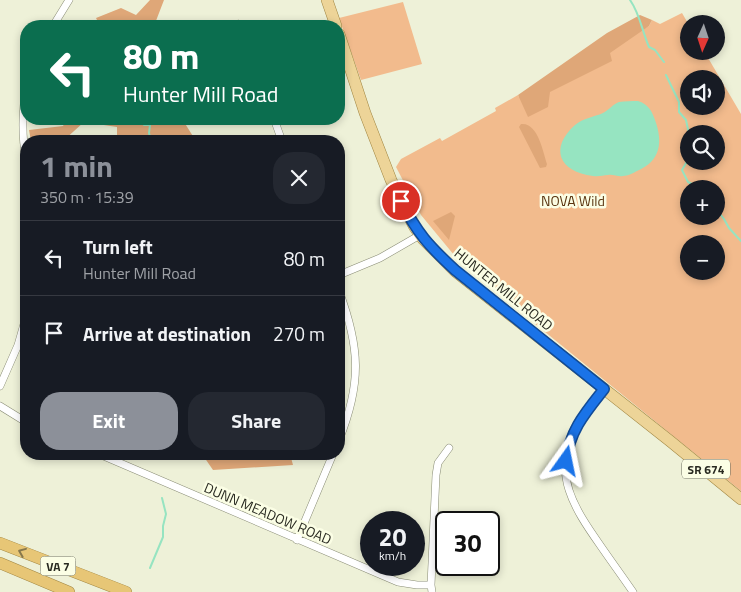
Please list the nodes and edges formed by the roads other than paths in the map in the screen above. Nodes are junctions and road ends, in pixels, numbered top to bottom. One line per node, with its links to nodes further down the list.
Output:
1 (69, 0): 3 (street)
2 (327, 0): 4 (main road)
3 (56, 20)
4 (334, 20)
5 (345, 52): 6 (main road, HUNTER MILL ROAD / SR 674)
6 (420, 235): 7 (street); 11 (main road, HUNTER MILL ROAD / SR 674)
7 (345, 273)
8 (345, 309): 14 (street)
9 (20, 338): 10 (street)
10 (0, 386)
11 (604, 389): 18 (main road, HUNTER MILL ROAD / SR 674); 25 (street)
12 (0, 406): 13 (street)
13 (20, 418)
14 (345, 424)
15 (449, 448): 22 (street)
16 (113, 460): 19 (street, DUNN MEADOW ROAD)
17 (330, 460): 19 (street)
18 (741, 499)
19 (297, 540): 22 (street, DUNN MEADOW ROAD)
20 (0, 543): 24 (highway, VA 7, one-way to 20)
21 (0, 563): 23 (highway, VA 7)
22 (432, 588)
23 (69, 592)
24 (126, 592)
25 (633, 592)

